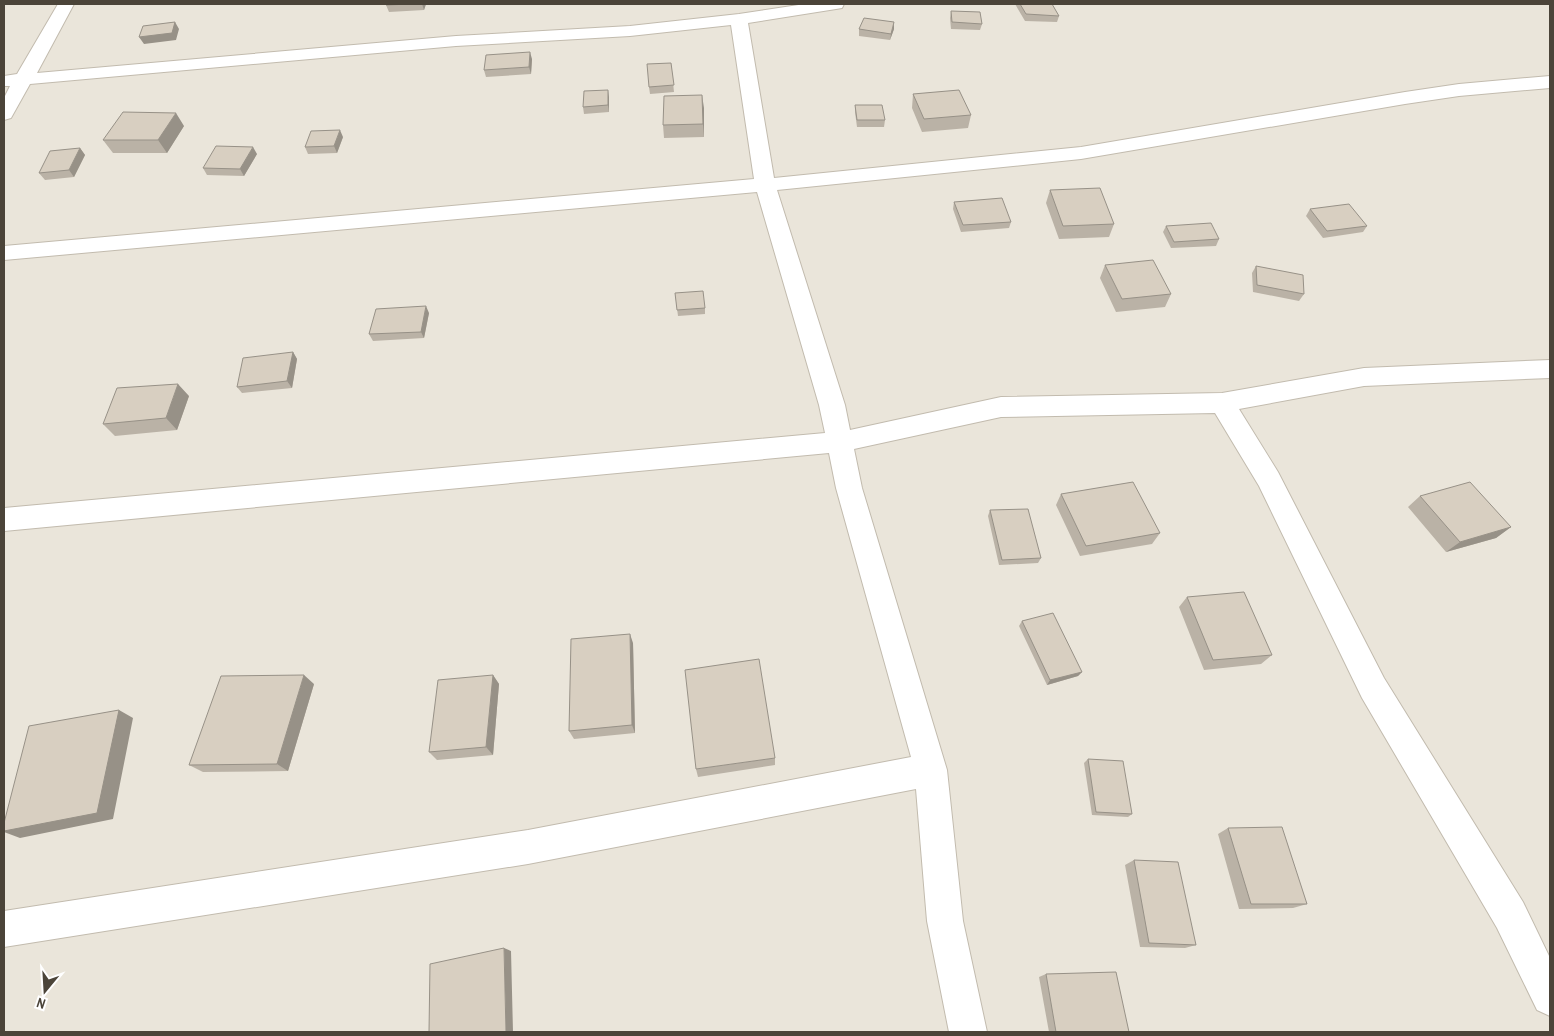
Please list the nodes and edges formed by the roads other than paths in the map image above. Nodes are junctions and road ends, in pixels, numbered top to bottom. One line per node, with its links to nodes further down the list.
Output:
1 (66, 4): 4 (street)
2 (836, 4): 3 (street)
3 (739, 19): 4 (street); 8 (street)
4 (24, 80): 5 (street); 7 (street)
5 (4, 81)
6 (1550, 82): 8 (street)
7 (4, 114)
8 (765, 185): 9 (street); 12 (street)
9 (4, 253)
10 (1550, 369): 11 (street)
11 (1222, 403): 12 (street); 16 (street)
12 (840, 442): 13 (street); 14 (street)
13 (4, 520)
14 (931, 770): 15 (street); 17 (street)
15 (4, 929)
16 (1550, 997)
17 (968, 1032)

